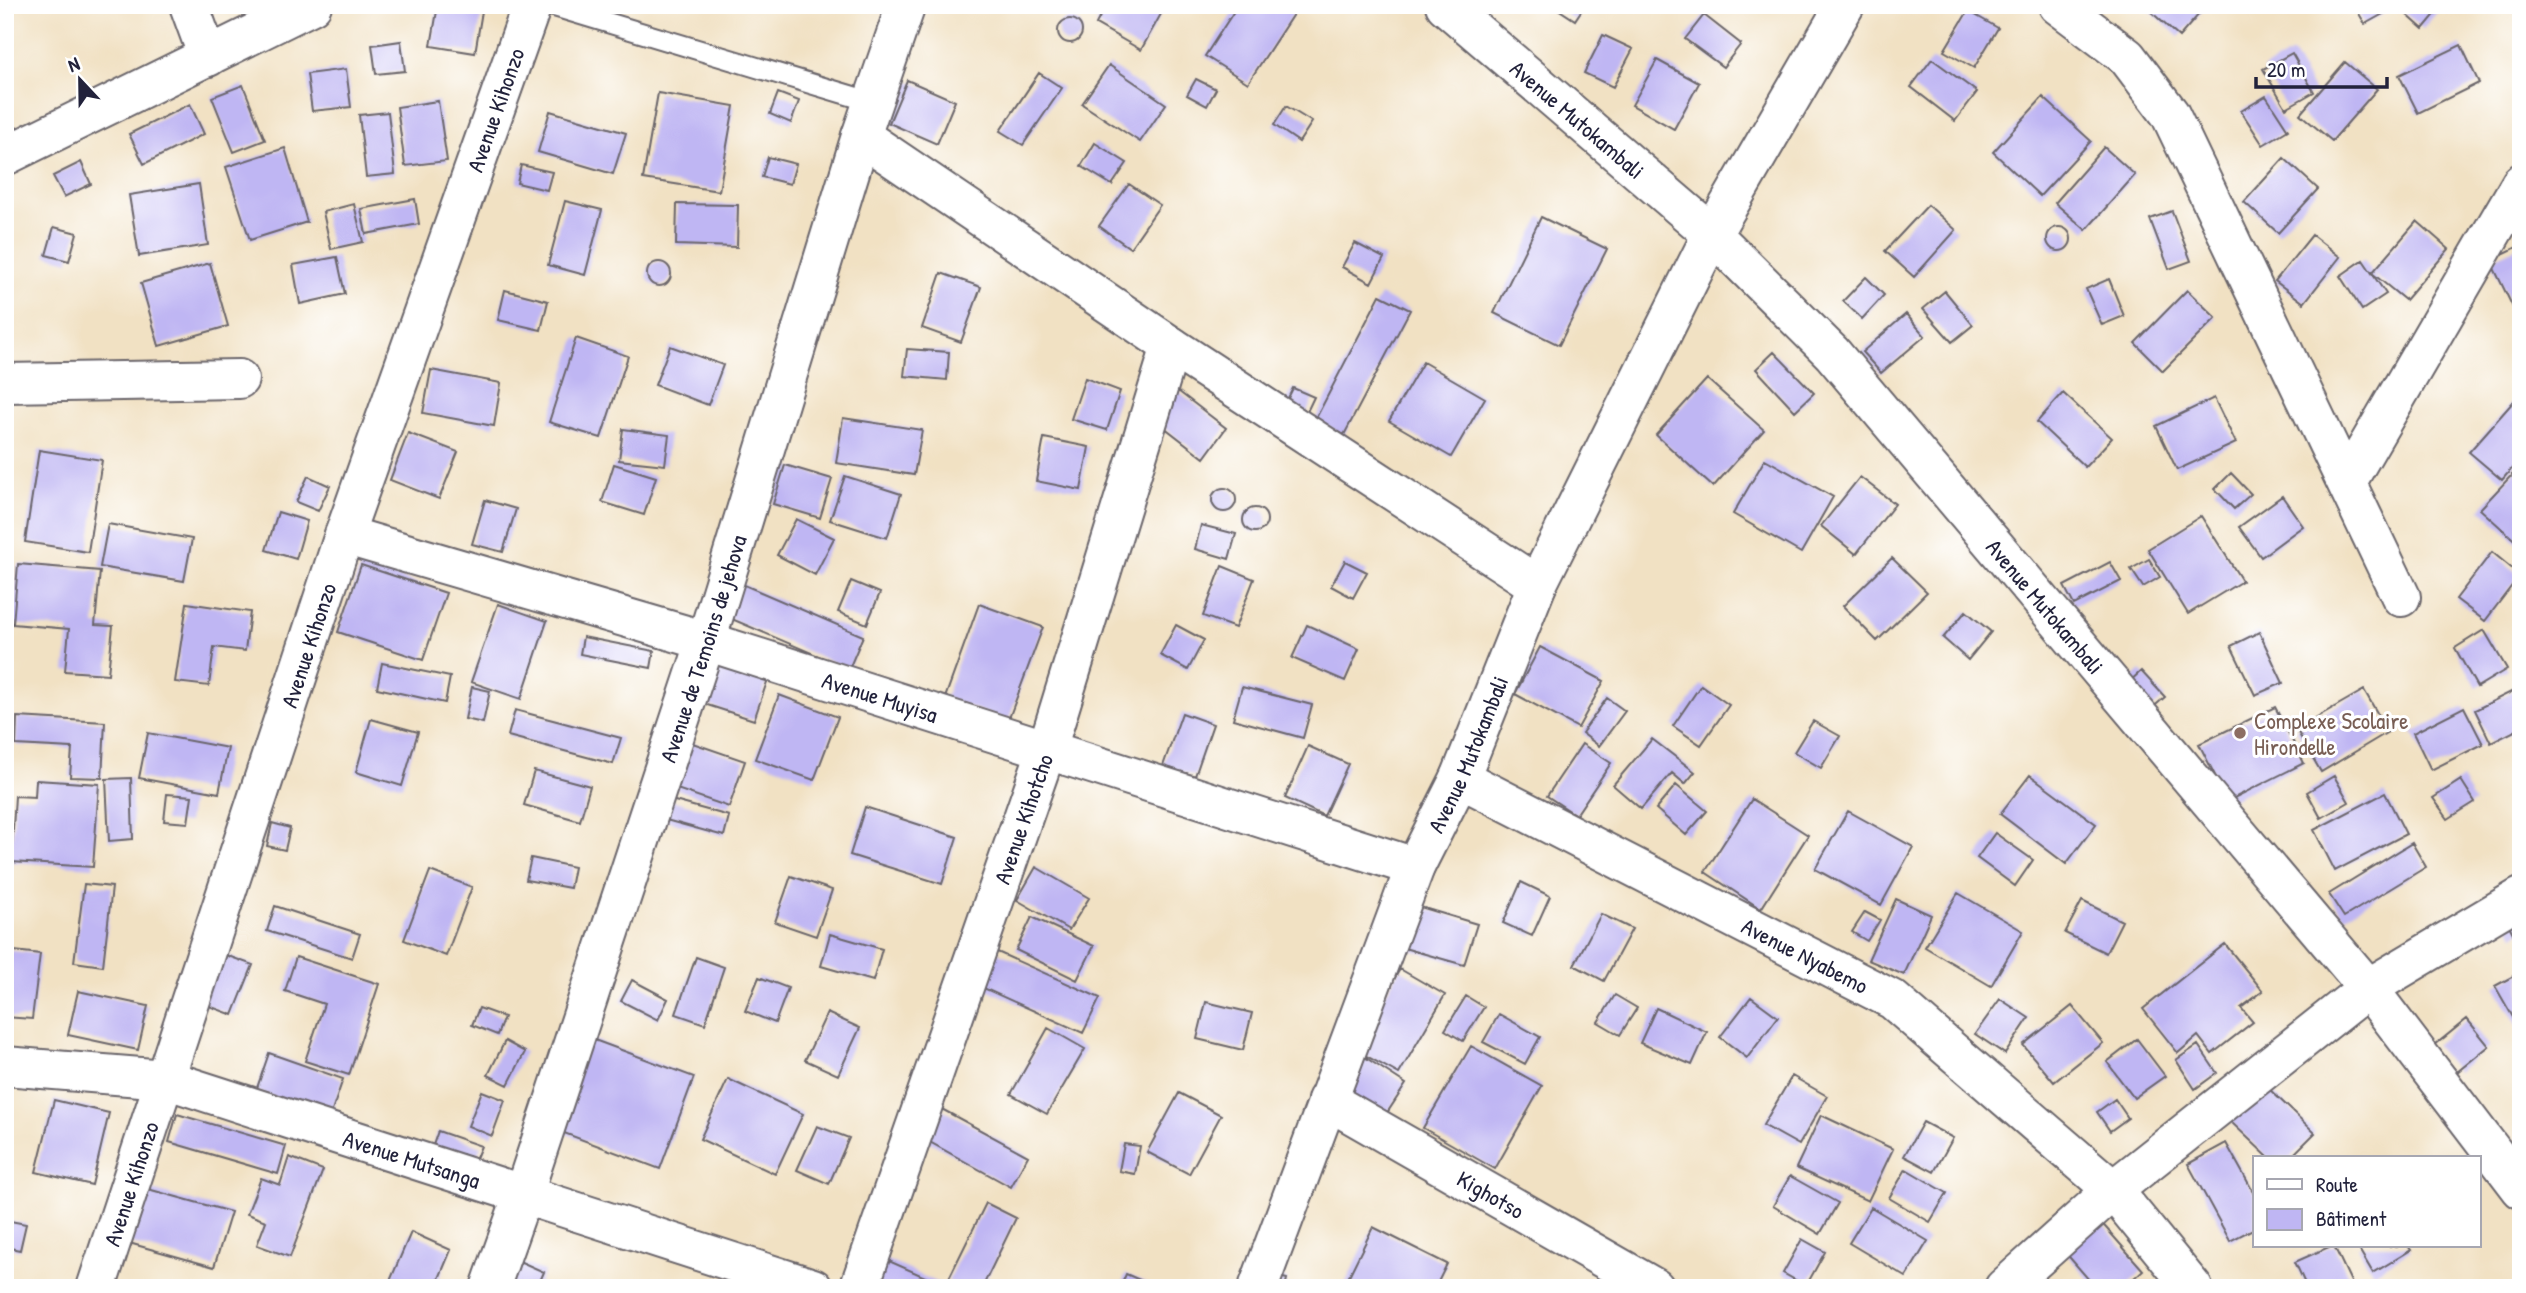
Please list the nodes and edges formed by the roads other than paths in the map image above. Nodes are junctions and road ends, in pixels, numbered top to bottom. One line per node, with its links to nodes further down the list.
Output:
1 (189, 5): 9 (street)
2 (312, 5): 9 (street)
3 (532, 5): 18 (street, Avenue Kihonzo)
4 (550, 5): 10 (lane)
5 (906, 5): 10 (street, Avenue de Temoins de jehova)
6 (1445, 5): 13 (street, Avenue Mutokambali)
7 (1845, 5): 13 (street)
8 (2058, 5): 17 (street)
9 (208, 57): 11 (street)
10 (867, 119): 14 (street); 21 (street, Avenue de Temoins de jehova)
11 (5, 156)
12 (2521, 183): 17 (street)
13 (1712, 234): 19 (street, Avenue Mutokambali); 26 (street, Avenue Mutokambali)
14 (1171, 346): 19 (street); 22 (street, Avenue Kihotcho)
15 (239, 379): 16 (street)
16 (5, 383)
17 (2347, 482): 20 (street)
18 (344, 535): 21 (street, Avenue Muyisa); 28 (street, Avenue Kihonzo)
19 (1537, 585): 23 (street, Avenue Mutokambali)
20 (2401, 597)
21 (706, 641): 22 (street, Avenue Muyisa); 32 (street, Avenue de Temoins de jehova)
22 (1047, 749): 24 (street, Avenue Muyisa); 36 (street, Avenue Kihotcho)
23 (1460, 778): 24 (street, Avenue Mutokambali); 31 (street, Avenue Nyabemo)
24 (1415, 867): 29 (street, Avenue Mutokambali)
25 (2521, 897): 26 (street)
26 (2368, 988): 30 (street, Avenue Mutokambali); 31 (street)
27 (5, 1066): 28 (street, Avenue Mutsanga)
28 (165, 1079): 32 (street, Avenue Mutsanga); 33 (street, Avenue Kihonzo)
29 (1327, 1100): 37 (street, Avenue Mutokambali); 38 (street, Kighotso)
30 (2521, 1189)
31 (2113, 1190): 39 (street); 40 (street, Avenue Nyabemo)
32 (523, 1195): 34 (street, Avenue de Temoins de jehova); 35 (street, Avenue Mutsanga)
33 (96, 1288)
34 (490, 1288)
35 (813, 1288)
36 (859, 1288)
37 (1258, 1288)
38 (1655, 1288)
39 (2004, 1288)
40 (2193, 1288)

